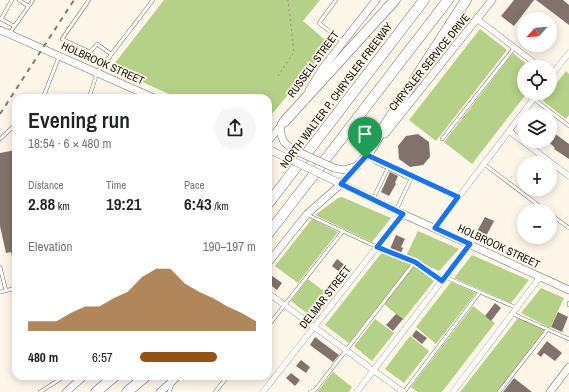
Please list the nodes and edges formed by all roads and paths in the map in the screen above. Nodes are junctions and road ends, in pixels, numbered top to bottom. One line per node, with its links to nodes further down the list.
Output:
1 (12, 0): 16 (lane)
2 (19, 0): 14 (lane)
3 (33, 0): 14 (lane)
4 (89, 0): 22 (lane)
5 (152, 0): 22 (lane)
6 (288, 0): 29 (path)
7 (336, 0): 19 (lane)
8 (376, 0): 19 (street, RUSSELL STREET)
9 (395, 0): 35 (highway)
10 (424, 0): 50 (highway, NORTH WALTER P. CHRYSLER FREEWAY)
11 (448, 0): 59 (highway)
12 (466, 0): 43 (highway)
13 (492, 0): 15 (street, CHRYSLER SERVICE DRIVE)
14 (28, 6): 16 (lane)
15 (477, 19): 20 (street); 43 (street, CHRYSLER SERVICE DRIVE)
16 (14, 26): 18 (lane)
17 (0, 30): 18 (street, HOLBROOK STREET)
18 (9, 34): 23 (street, HOLBROOK STREET)
19 (343, 42): 35 (street, RUSSELL STREET)
20 (515, 47): 24 (street); 41 (lane)
21 (569, 53): 25 (street)
22 (111, 54): 28 (lane)
23 (59, 56): 28 (street, HOLBROOK STREET); 30 (lane)
24 (531, 60)
25 (564, 60): 26 (street); 27 (street)
26 (569, 64)
27 (557, 68)
28 (97, 73): 31 (lane); 32 (street, HOLBROOK STREET)
29 (278, 76)
30 (45, 94)
31 (90, 94)
32 (145, 94)
33 (532, 100): 38 (street)
34 (534, 100): 36 (lane)
35 (283, 124): 39 (street, RUSSELL STREET); 45 (street, bridge)
36 (569, 126)
37 (12, 128): 40 (lane)
38 (510, 131): 44 (street); 47 (street)
39 (272, 136)
40 (0, 139)
41 (442, 139)
42 (272, 151): 48 (street, HOLBROOK STREET, bridge)
43 (366, 156): 45 (street, CHRYSLER SERVICE DRIVE); 46 (lane); 49 (lane)
44 (484, 164): 49 (street); 52 (lane)
45 (358, 165): 48 (street, CHRYSLER SERVICE DRIVE)
46 (388, 168): 51 (lane); 53 (lane)
47 (569, 176)
48 (341, 184): 51 (street, HOLBROOK STREET); 54 (street)
49 (458, 197): 57 (street)
50 (272, 199)
51 (373, 199): 53 (street, HOLBROOK STREET)
52 (537, 204)
53 (396, 210): 55 (street, HOLBROOK STREET)
54 (307, 214): 60 (lane); 63 (street)
55 (403, 214): 57 (street, HOLBROOK STREET); 62 (street, DELMAR STREET)
56 (557, 219): 58 (lane)
57 (435, 228): 61 (street, HOLBROOK STREET)
58 (569, 228)
59 (272, 229)
60 (343, 231): 62 (lane); 74 (lane)
61 (470, 244): 66 (street, HOLBROOK STREET); 67 (street)
62 (377, 247): 64 (lane); 78 (street, DELMAR STREET)
63 (272, 258)
64 (415, 262): 67 (lane); 81 (lane)
65 (0, 267): 70 (lane)
66 (540, 277): 69 (street, HOLBROOK STREET); 75 (street)
67 (443, 279): 72 (lane); 83 (street)
68 (12, 289): 70 (lane)
69 (569, 290)
70 (6, 291): 71 (lane)
71 (0, 292)
72 (480, 292): 75 (lane); 101 (lane)
73 (272, 296): 74 (street)
74 (285, 305): 77 (lane); 78 (street)
75 (517, 308): 76 (street)
76 (513, 314): 79 (lane); 102 (street)
77 (272, 321)
78 (314, 327): 81 (street); 98 (street, DELMAR STREET)
79 (548, 329): 80 (lane); 103 (lane)
80 (569, 339)
81 (346, 350): 83 (street); 99 (lane)
82 (569, 367): 104 (street)
83 (374, 370): 100 (street); 101 (street)
84 (60, 380): 91 (lane)
85 (80, 380): 92 (street)
86 (110, 380): 93 (highway)
87 (141, 380): 94 (highway)
88 (174, 380): 95 (street)
89 (175, 380): 96 (lane)
90 (225, 380): 97 (lane)
91 (40, 392)
92 (66, 392)
93 (96, 392)
94 (127, 392)
95 (160, 392)
96 (169, 392)
97 (215, 392)
98 (263, 392)
99 (310, 392)
100 (357, 392)
101 (404, 392)
102 (453, 392)
103 (499, 392)
104 (551, 392)

